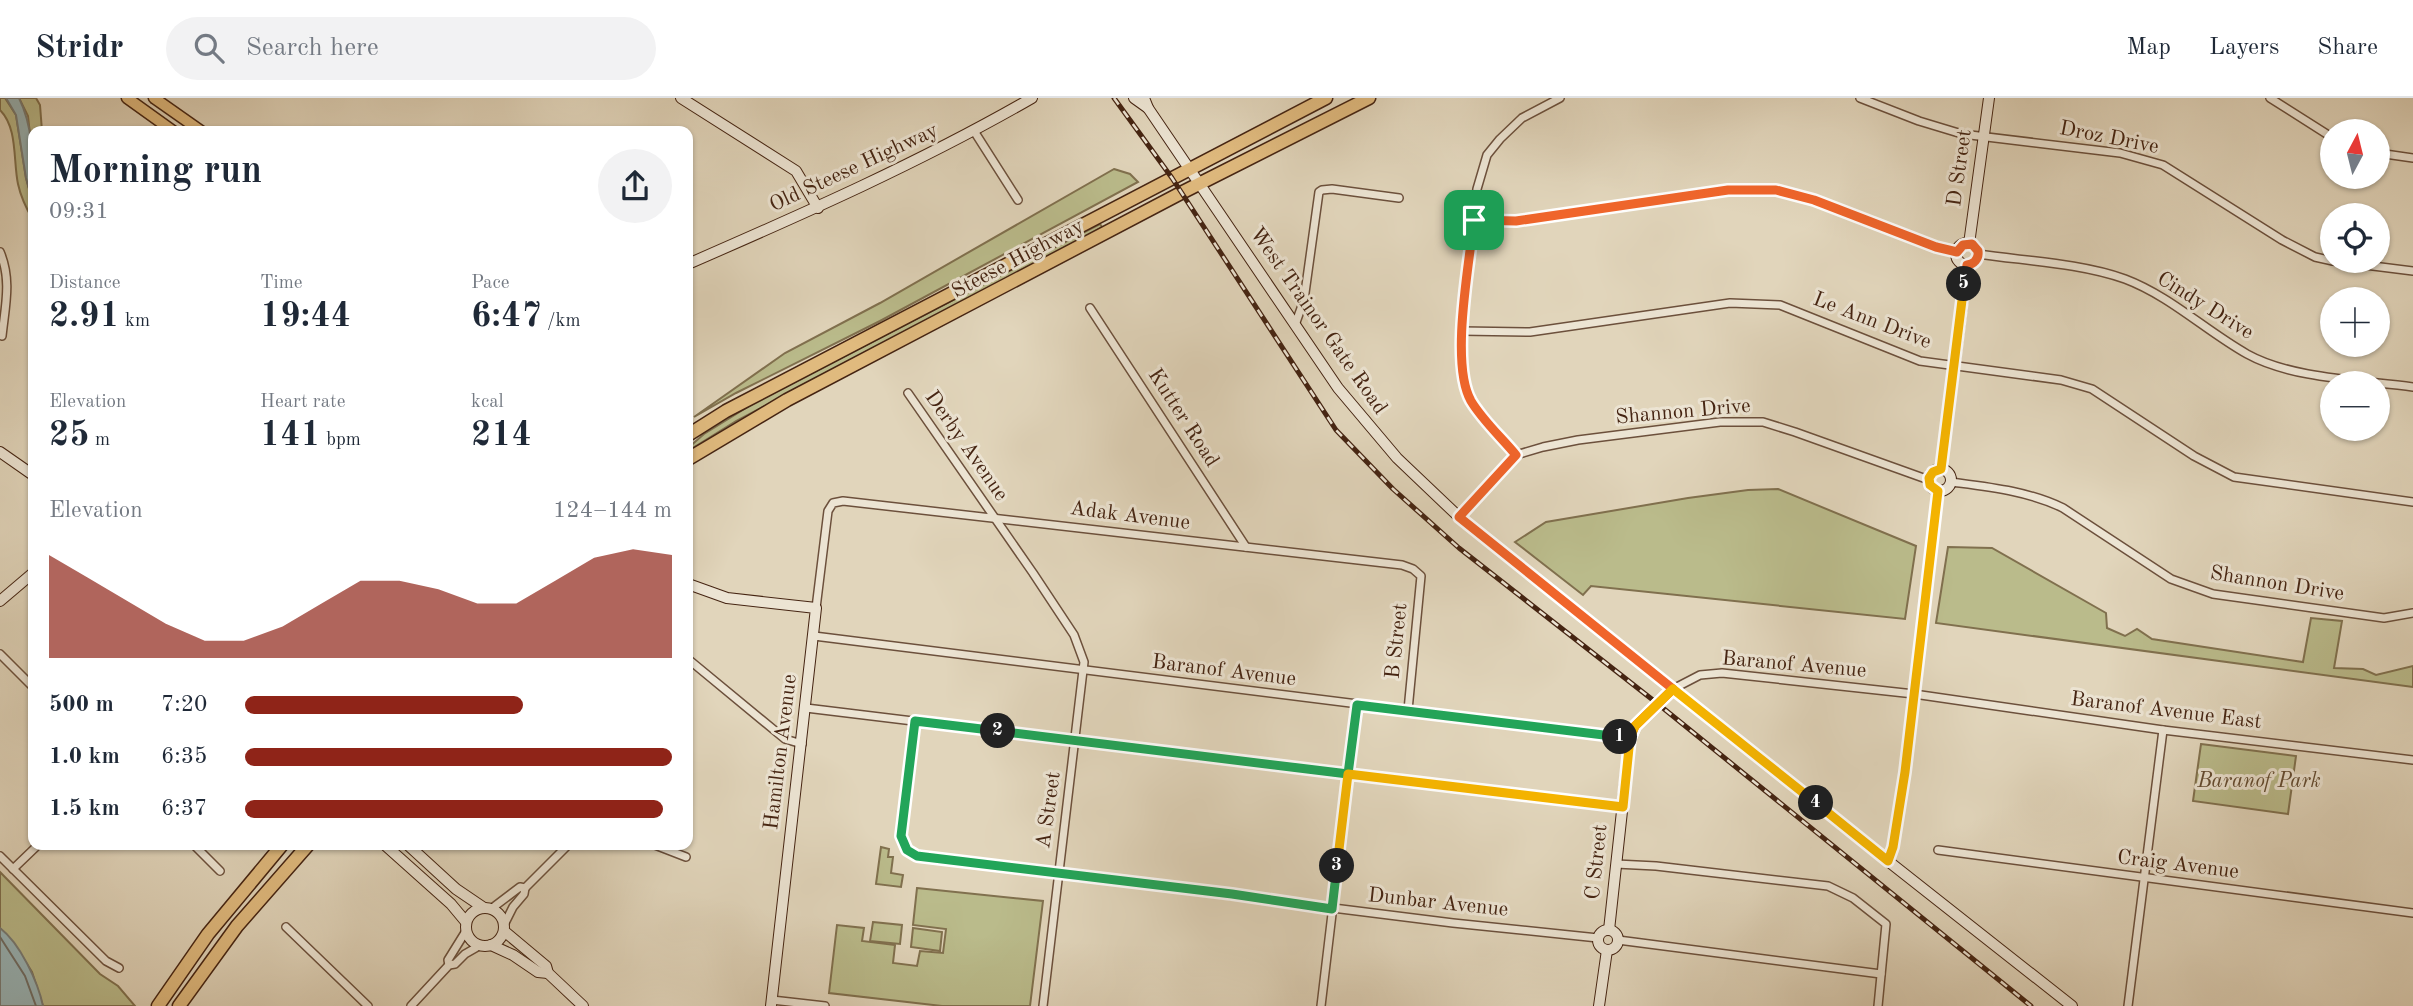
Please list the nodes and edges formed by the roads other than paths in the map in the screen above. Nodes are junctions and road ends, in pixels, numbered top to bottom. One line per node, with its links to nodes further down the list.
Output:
1 (127, 98): 14 (main road)
2 (153, 98): 15 (main road)
3 (681, 98): 25 (street)
4 (1032, 98): 17 (street, Old Steese Highway)
5 (1134, 98): 13 (street, West Trainor Gate Road)
6 (1144, 98): 13 (street, West Trainor Gate Road)
7 (1326, 98): 21 (highway, Steese Highway)
8 (1369, 98): 22 (highway, Steese Highway)
9 (1560, 98): 26 (street)
10 (1860, 98): 18 (street, Droz Drive)
11 (1989, 98): 18 (street, D Street)
12 (2270, 98): 16 (street)
13 (1148, 108): 21 (street, West Trainor Gate Road)
14 (166, 126)
15 (194, 126)
16 (2320, 130)
17 (974, 131): 24 (street); 25 (street, Old Steese Highway)
18 (1983, 138): 27 (street, D Street); 31 (street, Droz Drive)
19 (2390, 155): 20 (street)
20 (2413, 158)
21 (1189, 170): 22 (street, West Trainor Gate Road); 44 (highway, Steese Highway)
22 (1199, 184): 38 (street, West Trainor Gate Road); 47 (highway, Steese Highway)
23 (1399, 198): 38 (street)
24 (1018, 200)
25 (818, 208): 32 (street, Old Steese Highway)
26 (1474, 220): 28 (street); 39 (street)
27 (1969, 244): 28 (street); 30 (street)
28 (1957, 252): 33 (street)
29 (0, 253): 35 (street)
30 (1978, 254): 33 (street); 42 (street, Cindy Drive)
31 (2320, 258)
32 (693, 262)
33 (1967, 265): 41 (street)
34 (2390, 268): 36 (street, Droz Drive)
35 (3, 271): 40 (street)
36 (2413, 271)
37 (1090, 309): 57 (street, Kutter Road)
38 (1295, 325): 55 (street, West Trainor Gate Road)
39 (1461, 331): 41 (street, Le Ann Drive); 46 (street)
40 (2, 336)
41 (1954, 367): 48 (street); 53 (street, Le Ann Drive)
42 (2413, 387)
43 (908, 393): 56 (street, Derby Avenue)
44 (693, 432)
45 (0, 452): 49 (street)
46 (1516, 455): 50 (street, Shannon Drive); 55 (street)
47 (693, 456)
48 (1941, 469): 50 (street); 51 (street)
49 (28, 472)
50 (1928, 480): 52 (street)
51 (1951, 482): 52 (street); 63 (street, Shannon Drive)
52 (1938, 491): 70 (street)
53 (2413, 502)
54 (833, 503): 56 (street, Adak Avenue); 62 (street, Hamilton Avenue)
55 (1459, 517): 69 (street, West Trainor Gate Road)
56 (995, 518): 57 (street, Adak Avenue); 67 (street, A Street)
57 (1246, 547): 58 (street, Adak Avenue)
58 (1421, 576): 73 (street, B Street)
59 (28, 577): 61 (street)
60 (693, 586): 62 (street)
61 (0, 601)
62 (817, 608): 64 (street, Hamilton Avenue)
63 (2413, 613)
64 (814, 636): 67 (street, Baranof Avenue); 72 (street, Hamilton Avenue)
65 (0, 654): 68 (street)
66 (693, 663): 78 (street)
67 (1084, 671): 71 (street, Baranof Avenue); 77 (street, A Street)
68 (28, 682)
69 (1673, 689): 70 (street, Baranof Avenue); 76 (street); 93 (street, West Trainor Gate Road)
70 (1914, 694): 75 (street, Baranof Avenue East); 93 (street)
71 (1357, 705): 73 (street, Baranof Avenue); 80 (street)
72 (806, 708): 74 (street); 78 (street, Hamilton Avenue)
73 (1408, 710): 76 (street, Baranof Avenue)
74 (915, 721): 77 (street); 97 (street, Dunbar Avenue)
75 (2163, 730): 79 (street, Baranof Avenue East); 98 (street)
76 (1630, 738): 81 (street, C Street)
77 (1076, 740): 80 (street); 97 (street, A Street)
78 (802, 744): 116 (street, Hamilton Avenue)
79 (2413, 760)
80 (1348, 774): 81 (street); 101 (street)
81 (1623, 807): 94 (street, C Street)
82 (33, 850): 95 (street)
83 (199, 850): 96 (street)
84 (278, 850): 117 (highway)
85 (304, 850): 118 (highway)
86 (391, 850): 104 (street)
87 (413, 850): 100 (street)
88 (563, 850): 99 (street)
89 (668, 850): 92 (street)
90 (1938, 850): 98 (street, Craig Avenue)
91 (0, 856): 95 (street)
92 (686, 857)
93 (1888, 861): 127 (street, West Trainor Gate Road)
94 (1616, 864): 106 (street, C Street); 115 (street)
95 (13, 869): 113 (street)
96 (220, 871)
97 (1058, 873): 101 (street, Dunbar Avenue); 123 (street, A Street)
98 (2145, 879): 102 (street, Craig Avenue); 128 (street)
99 (525, 888): 100 (street); 105 (street)
100 (487, 908): 104 (street); 105 (street)
101 (1332, 909): 107 (street, Dunbar Avenue); 124 (street)
102 (2413, 913)
103 (286, 927): 119 (street)
104 (466, 927): 110 (street); 112 (street)
105 (504, 928): 109 (street); 114 (street)
106 (1609, 930): 107 (street); 108 (street)
107 (1598, 938): 111 (street)
108 (1618, 940): 111 (street); 115 (street)
109 (491, 945): 110 (street); 114 (street)
110 (480, 946): 112 (street)
111 (1607, 950): 125 (street)
112 (449, 965): 120 (street)
113 (119, 968)
114 (548, 974): 121 (street)
115 (1881, 974): 126 (street)
116 (771, 1003): 122 (street)
117 (158, 1006)
118 (179, 1006)
119 (368, 1006)
120 (411, 1006)
121 (583, 1006)
122 (825, 1006)
123 (1043, 1006)
124 (1321, 1006)
125 (1600, 1006)
126 (1878, 1006)
127 (2072, 1006)
128 (2128, 1006)

